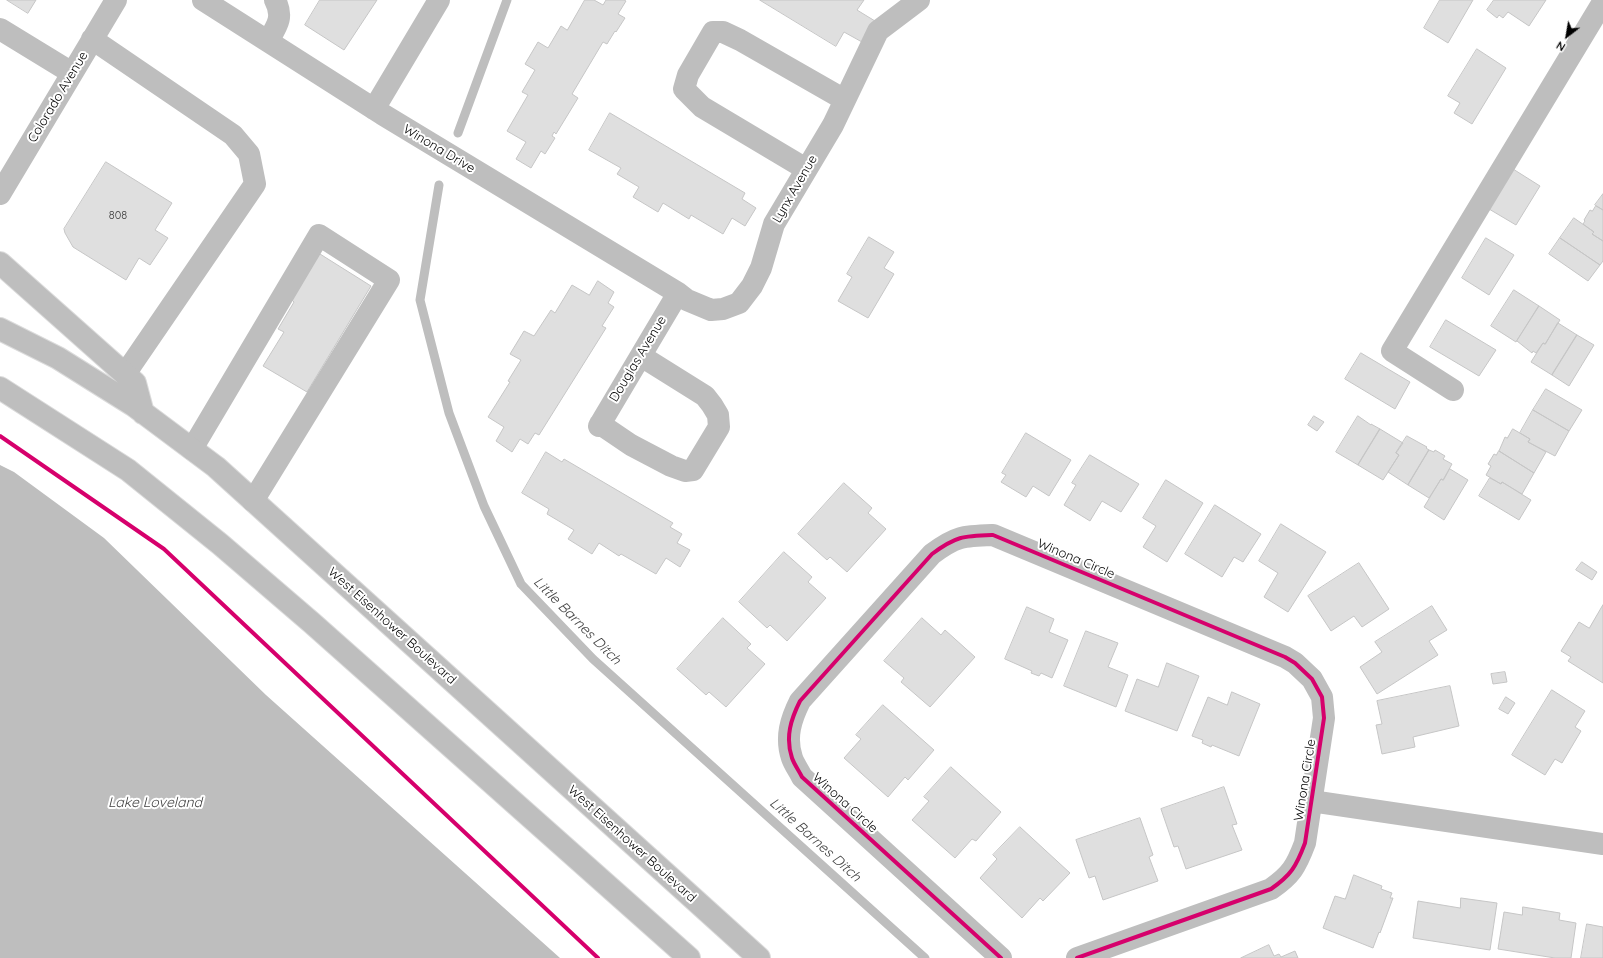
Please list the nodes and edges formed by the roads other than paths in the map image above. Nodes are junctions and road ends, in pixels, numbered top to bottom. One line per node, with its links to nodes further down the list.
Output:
1 (116, 0): 8 (main road, Colorado Avenue)
2 (203, 0): 9 (main road, Winona Drive)
3 (275, 0): 9 (main road)
4 (439, 0): 12 (main road)
5 (919, 0): 11 (main road, Lynx Avenue)
6 (1603, 2): 21 (main road)
7 (0, 29): 10 (main road)
8 (92, 39): 10 (main road, Colorado Avenue); 19 (main road)
9 (268, 41): 12 (main road, Winona Drive)
10 (72, 73): 14 (main road, Colorado Avenue)
11 (845, 100): 13 (main road, Lynx Avenue); 13 (main road)
12 (374, 109): 16 (main road, Winona Drive)
13 (806, 169): 16 (main road, Lynx Avenue)
14 (0, 194)
15 (0, 263): 19 (main road)
16 (678, 293): 18 (main road, Douglas Avenue)
17 (0, 329): 22 (main road, West Eisenhower Boulevard)
18 (640, 356): 18 (main road, Douglas Avenue)
19 (125, 374): 22 (main road)
20 (0, 388): 27 (main road)
21 (1454, 390)
22 (143, 413): 23 (main road, West Eisenhower Boulevard)
23 (192, 449): 24 (main road, West Eisenhower Boulevard); 24 (main road)
24 (253, 501): 28 (main road, West Eisenhower Boulevard)
25 (1311, 801): 26 (main road, Winona Circle); 29 (main road, Winona Circle); 30 (main road, Winona Circle)
26 (1603, 844)
27 (689, 958)
28 (759, 958)
29 (1001, 958)
30 (1077, 958)

